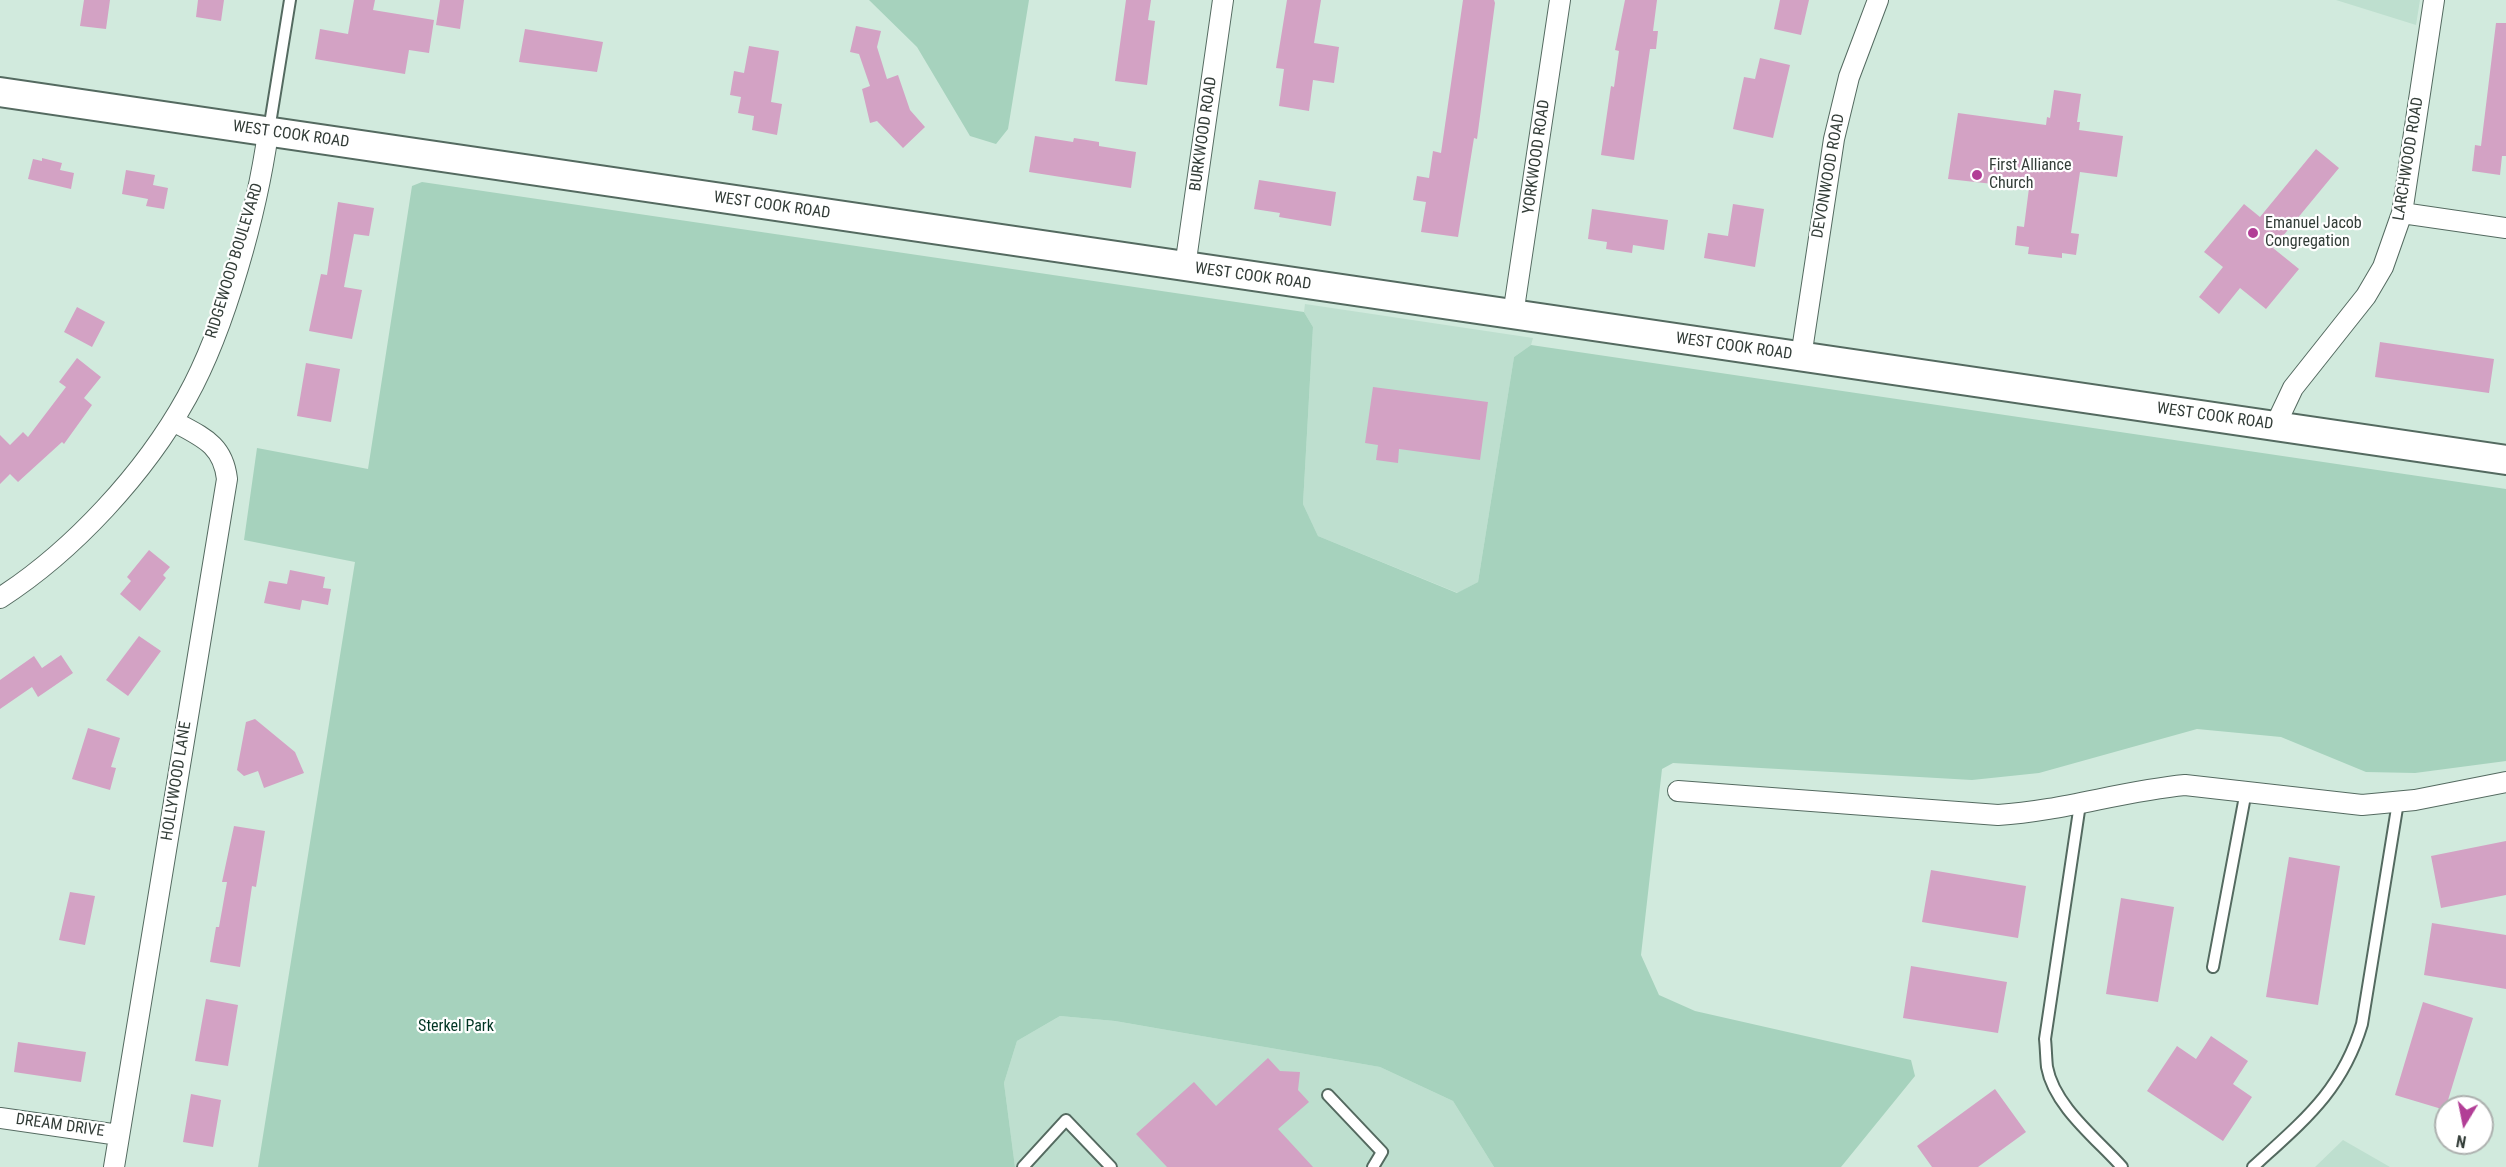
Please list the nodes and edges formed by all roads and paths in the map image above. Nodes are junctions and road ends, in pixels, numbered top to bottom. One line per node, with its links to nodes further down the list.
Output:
1 (290, 0): 7 (lane)
2 (1223, 0): 10 (street, BURKWOOD ROAD)
3 (1560, 0): 11 (street, YORKWOOD ROAD)
4 (1878, 0): 12 (street, DEVONWOOD ROAD)
5 (2434, 0): 8 (street, LARCHWOOD ROAD)
6 (0, 92): 7 (main road, WEST COOK ROAD)
7 (268, 132): 10 (main road, WEST COOK ROAD); 13 (street, RIDGEWOOD BOULEVARD)
8 (2402, 213): 9 (street); 14 (street, LARCHWOOD ROAD)
9 (2506, 228)
10 (1185, 267): 11 (main road, WEST COOK ROAD)
11 (1513, 315): 12 (main road, WEST COOK ROAD)
12 (1801, 357): 14 (main road, WEST COOK ROAD)
13 (173, 421): 16 (street, RIDGEWOOD BOULEVARD); 25 (street, HOLLYWOOD LANE)
14 (2275, 426): 15 (main road, WEST COOK ROAD)
15 (2506, 460)
16 (0, 598)
17 (2506, 782): 20 (street)
18 (1678, 791): 21 (street)
19 (2246, 791): 20 (street); 21 (street); 22 (lane)
20 (2398, 802): 31 (lane)
21 (2080, 804): 30 (lane)
22 (2213, 967)
23 (1328, 1095): 29 (lane)
24 (0, 1118): 25 (street, DREAM DRIVE)
25 (119, 1135): 26 (street, HOLLYWOOD LANE)
26 (114, 1167)
27 (1023, 1167): 28 (lane)
28 (1111, 1167)
29 (1373, 1167)
30 (2122, 1167)
31 (2253, 1167)

